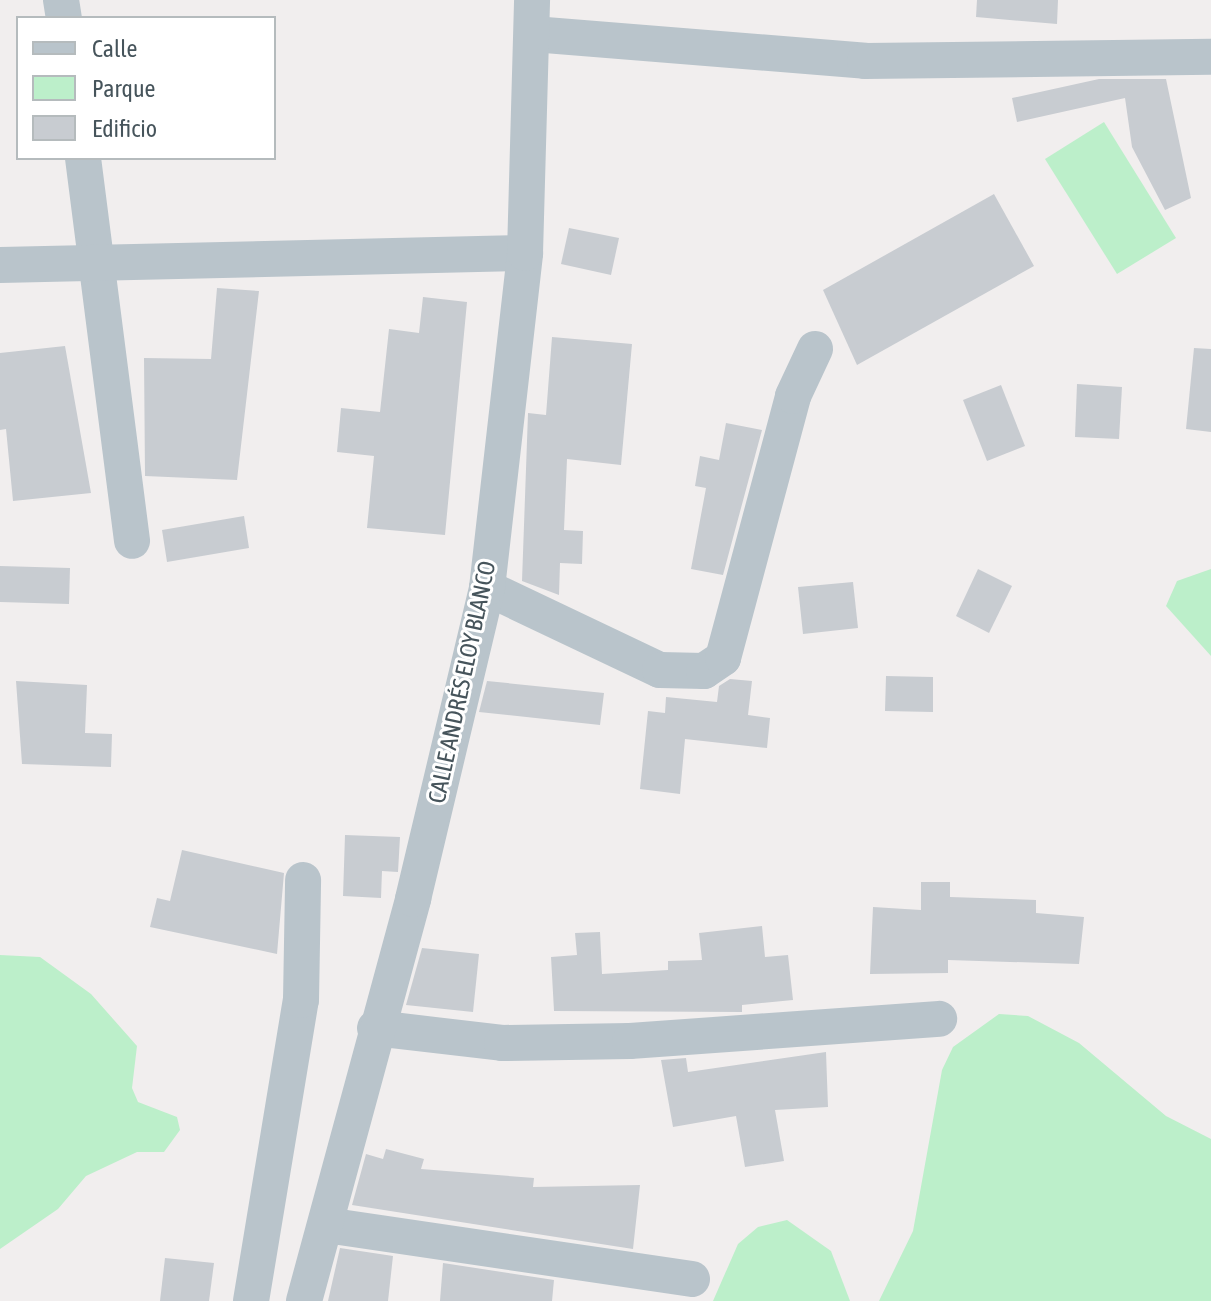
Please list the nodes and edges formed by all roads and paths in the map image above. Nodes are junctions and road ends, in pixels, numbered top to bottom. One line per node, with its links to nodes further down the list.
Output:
1 (532, 17): 2 (street); 4 (street, CALLE ANDRÉS ELOY BLANCO)
2 (1211, 57)
3 (83, 160): 5 (street)
4 (525, 253): 5 (street); 9 (street, CALLE ANDRÉS ELOY BLANCO)
5 (97, 264): 6 (street); 8 (street)
6 (0, 265)
7 (815, 349): 9 (street)
8 (132, 541)
9 (487, 588): 12 (street, CALLE ANDRÉS ELOY BLANCO)
10 (303, 880): 15 (street)
11 (939, 1019): 12 (street)
12 (375, 1028): 13 (street, CALLE ANDRÉS ELOY BLANCO)
13 (326, 1225): 14 (street); 16 (street, CALLE ANDRÉS ELOY BLANCO)
14 (692, 1279)
15 (251, 1301)
16 (304, 1301)

